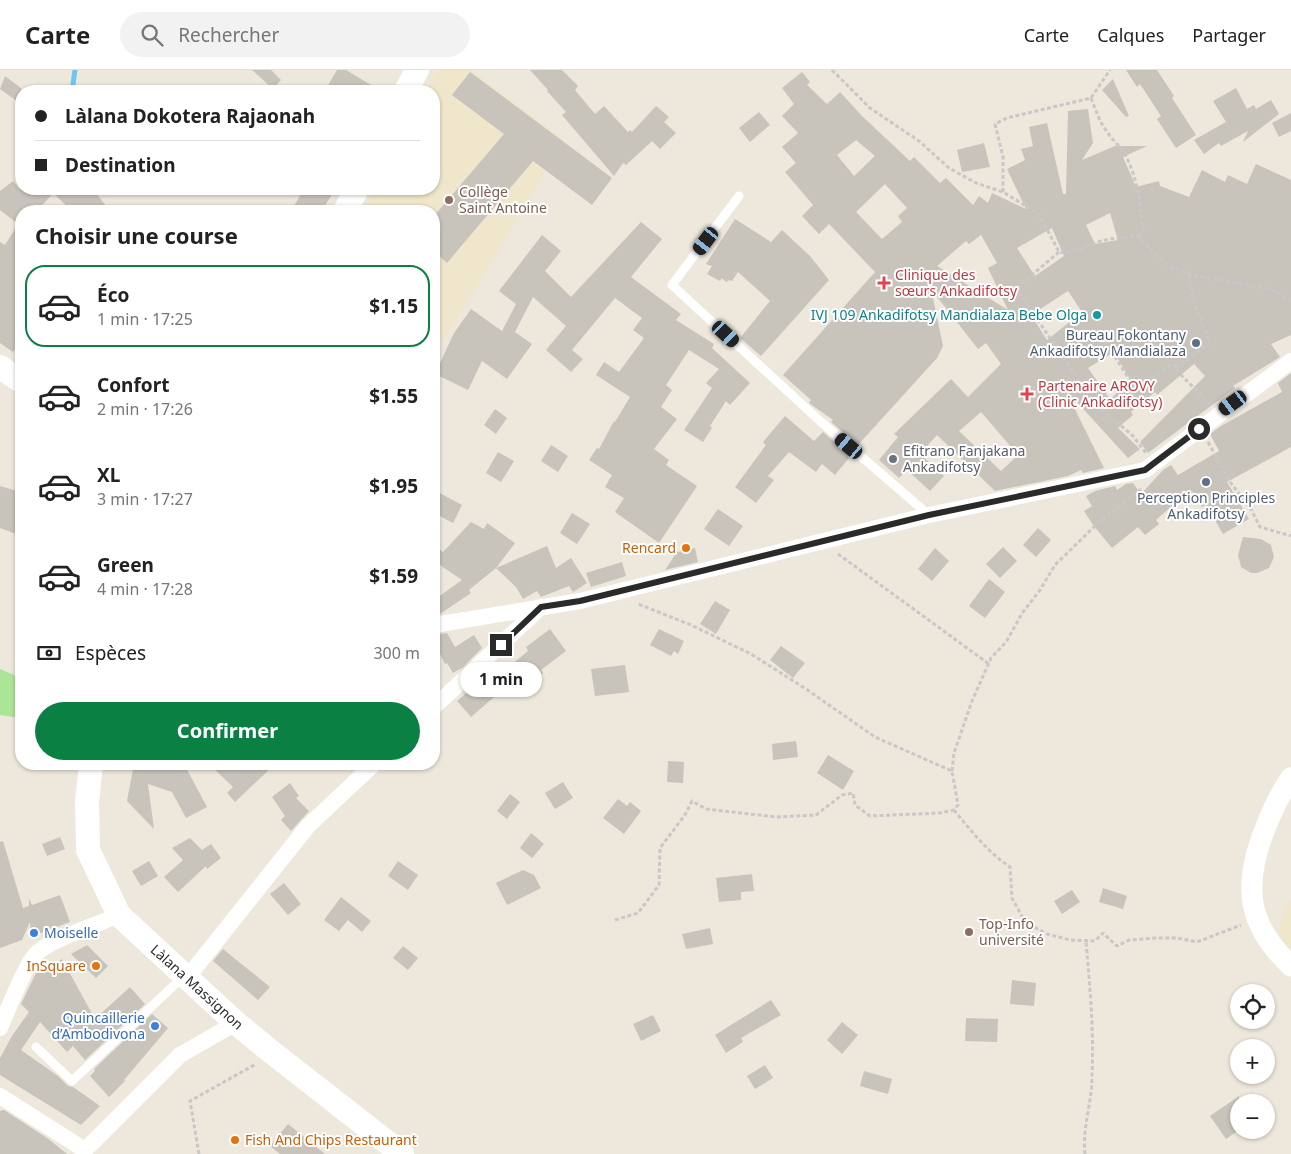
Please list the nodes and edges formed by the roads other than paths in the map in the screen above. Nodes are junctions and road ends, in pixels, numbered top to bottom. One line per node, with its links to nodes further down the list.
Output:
1 (417, 70): 2 (main road)
2 (409, 85)
3 (739, 196): 9 (lane)
4 (1291, 361): 9 (street)
5 (0, 367): 6 (main road)
6 (15, 377)
7 (0, 384): 8 (main road)
8 (15, 395)
9 (929, 515): 10 (street)
10 (541, 607): 11 (street); 12 (street)
11 (440, 623)
12 (440, 701)
13 (90, 770): 16 (main road, Làlana Massignon)
14 (368, 770): 18 (street)
15 (1291, 778): 17 (street)
16 (119, 915): 18 (main road, Làlana Massignon); 20 (street)
17 (1291, 966)
18 (186, 977): 19 (main road, Làlana Massignon); 21 (lane)
19 (236, 1023): 23 (street); 24 (main road, Làlana Massignon)
20 (0, 1028)
21 (36, 1047)
22 (0, 1096): 23 (street)
23 (85, 1152)
24 (402, 1154)

